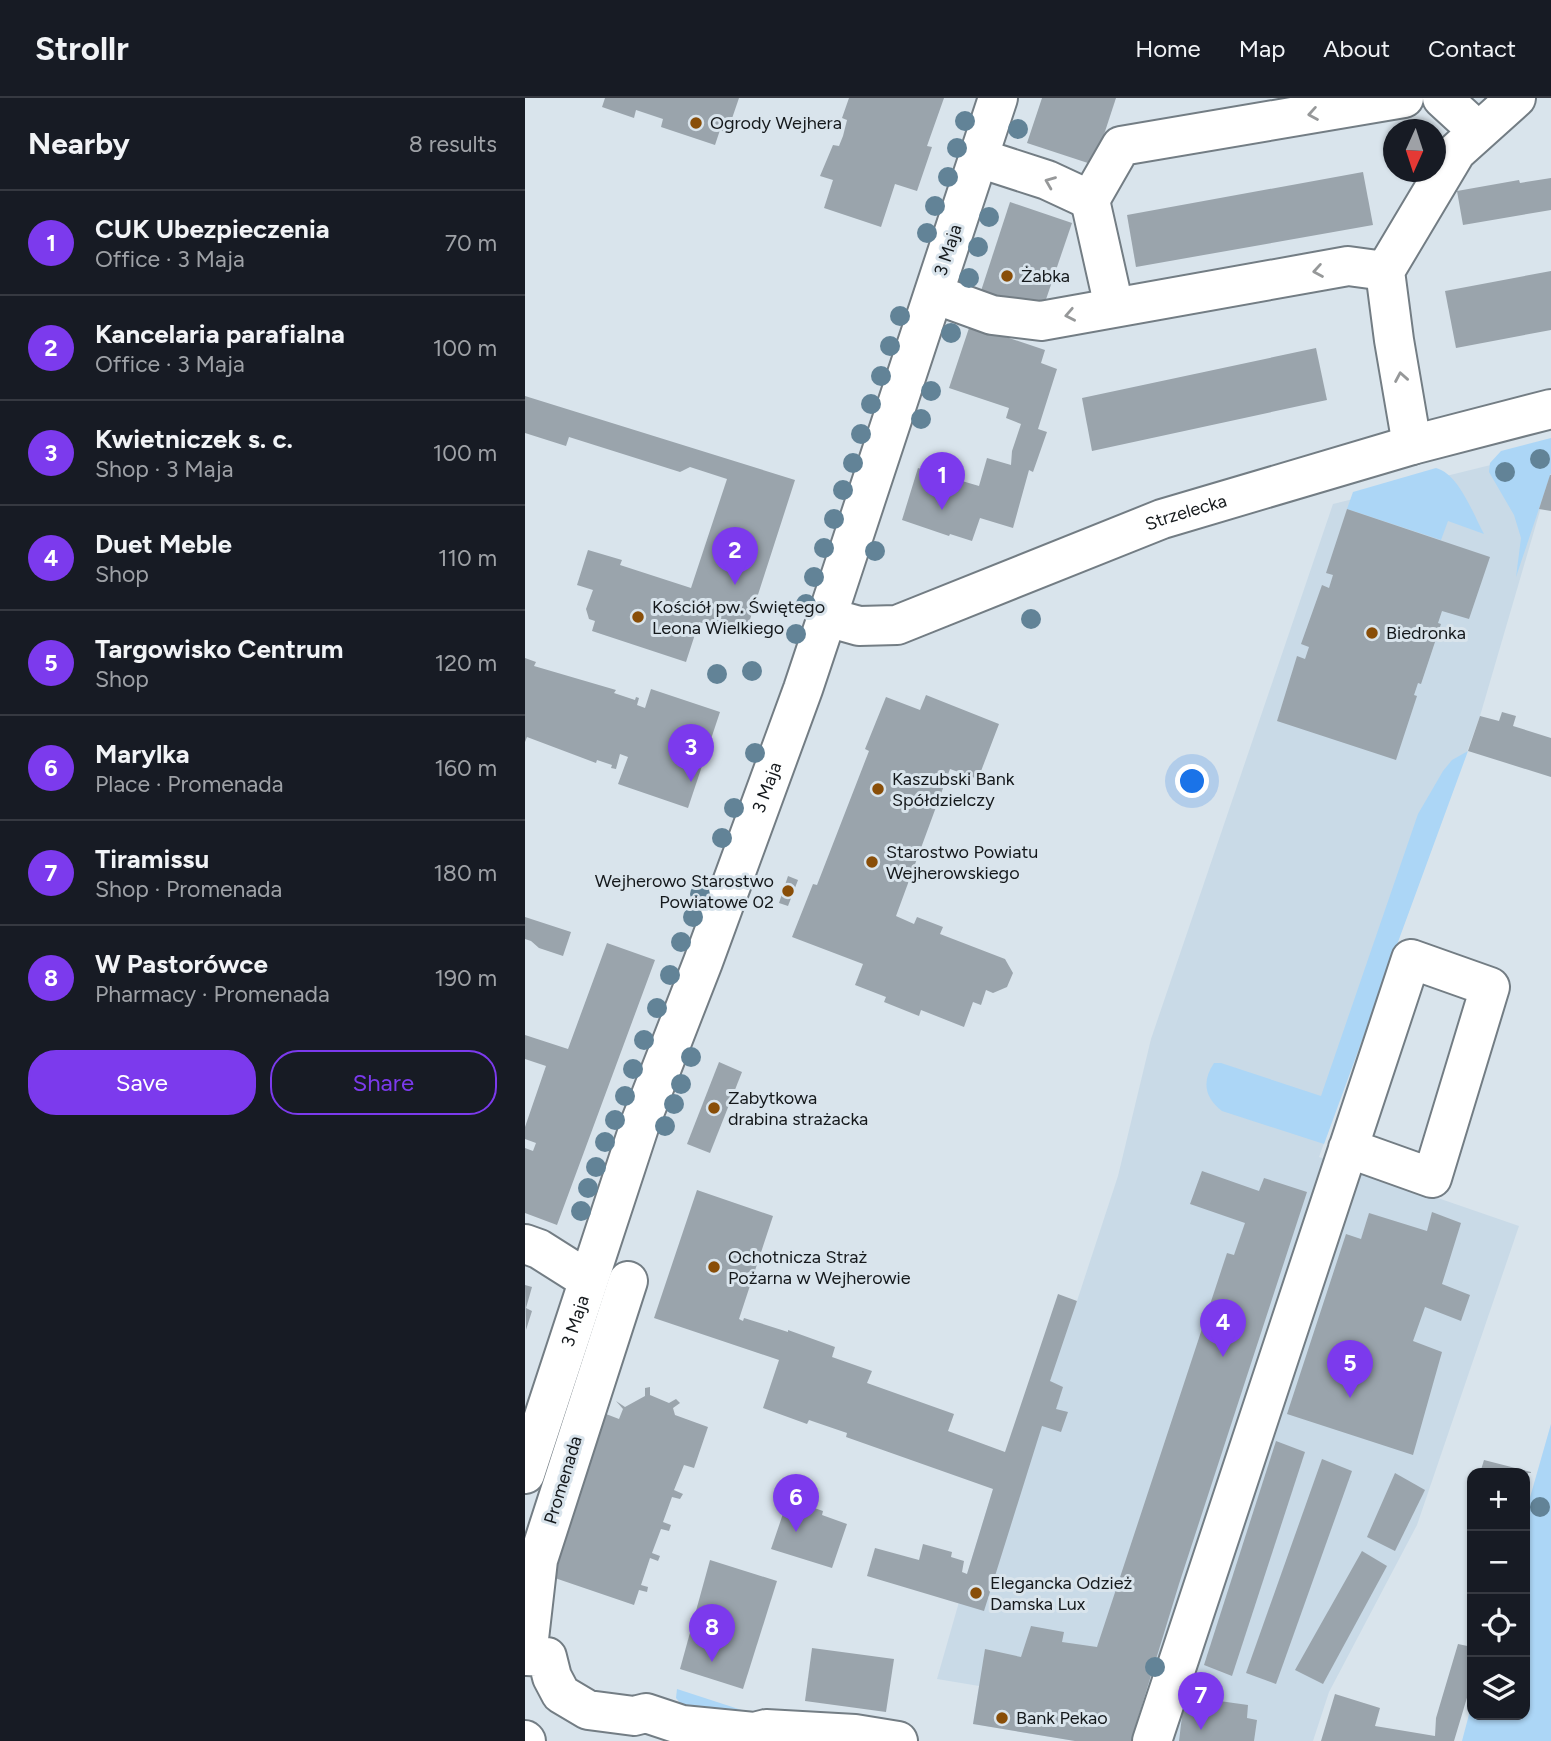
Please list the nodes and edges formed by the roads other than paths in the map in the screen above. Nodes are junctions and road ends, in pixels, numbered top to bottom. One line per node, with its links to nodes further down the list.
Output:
1 (998, 98): 6 (street, 3 Maja)
2 (1404, 98): 7 (street, one-way to 7)
3 (1443, 98): 5 (street)
4 (1516, 98): 5 (street)
5 (1478, 131): 8 (street)
6 (979, 158): 7 (street, one-way to 6); 9 (street, 3 Maja)
7 (1090, 200): 10 (street)
8 (1385, 271): 10 (street, one-way to 10); 12 (street, one-way to 8)
9 (934, 294): 10 (street, one-way to 9); 13 (street, 3 Maja)
10 (1114, 307)
11 (1551, 409): 12 (street, Strzelecka)
12 (1412, 445): 13 (street, Strzelecka)
13 (827, 617): 16 (street, 3 Maja)
14 (1348, 1148): 14 (street); 20 (street)
15 (525, 1244): 16 (street)
16 (588, 1280): 18 (street, 3 Maja)
17 (628, 1281): 19 (street, Promenada)
18 (525, 1474)
19 (898, 1741)
20 (1151, 1741)

